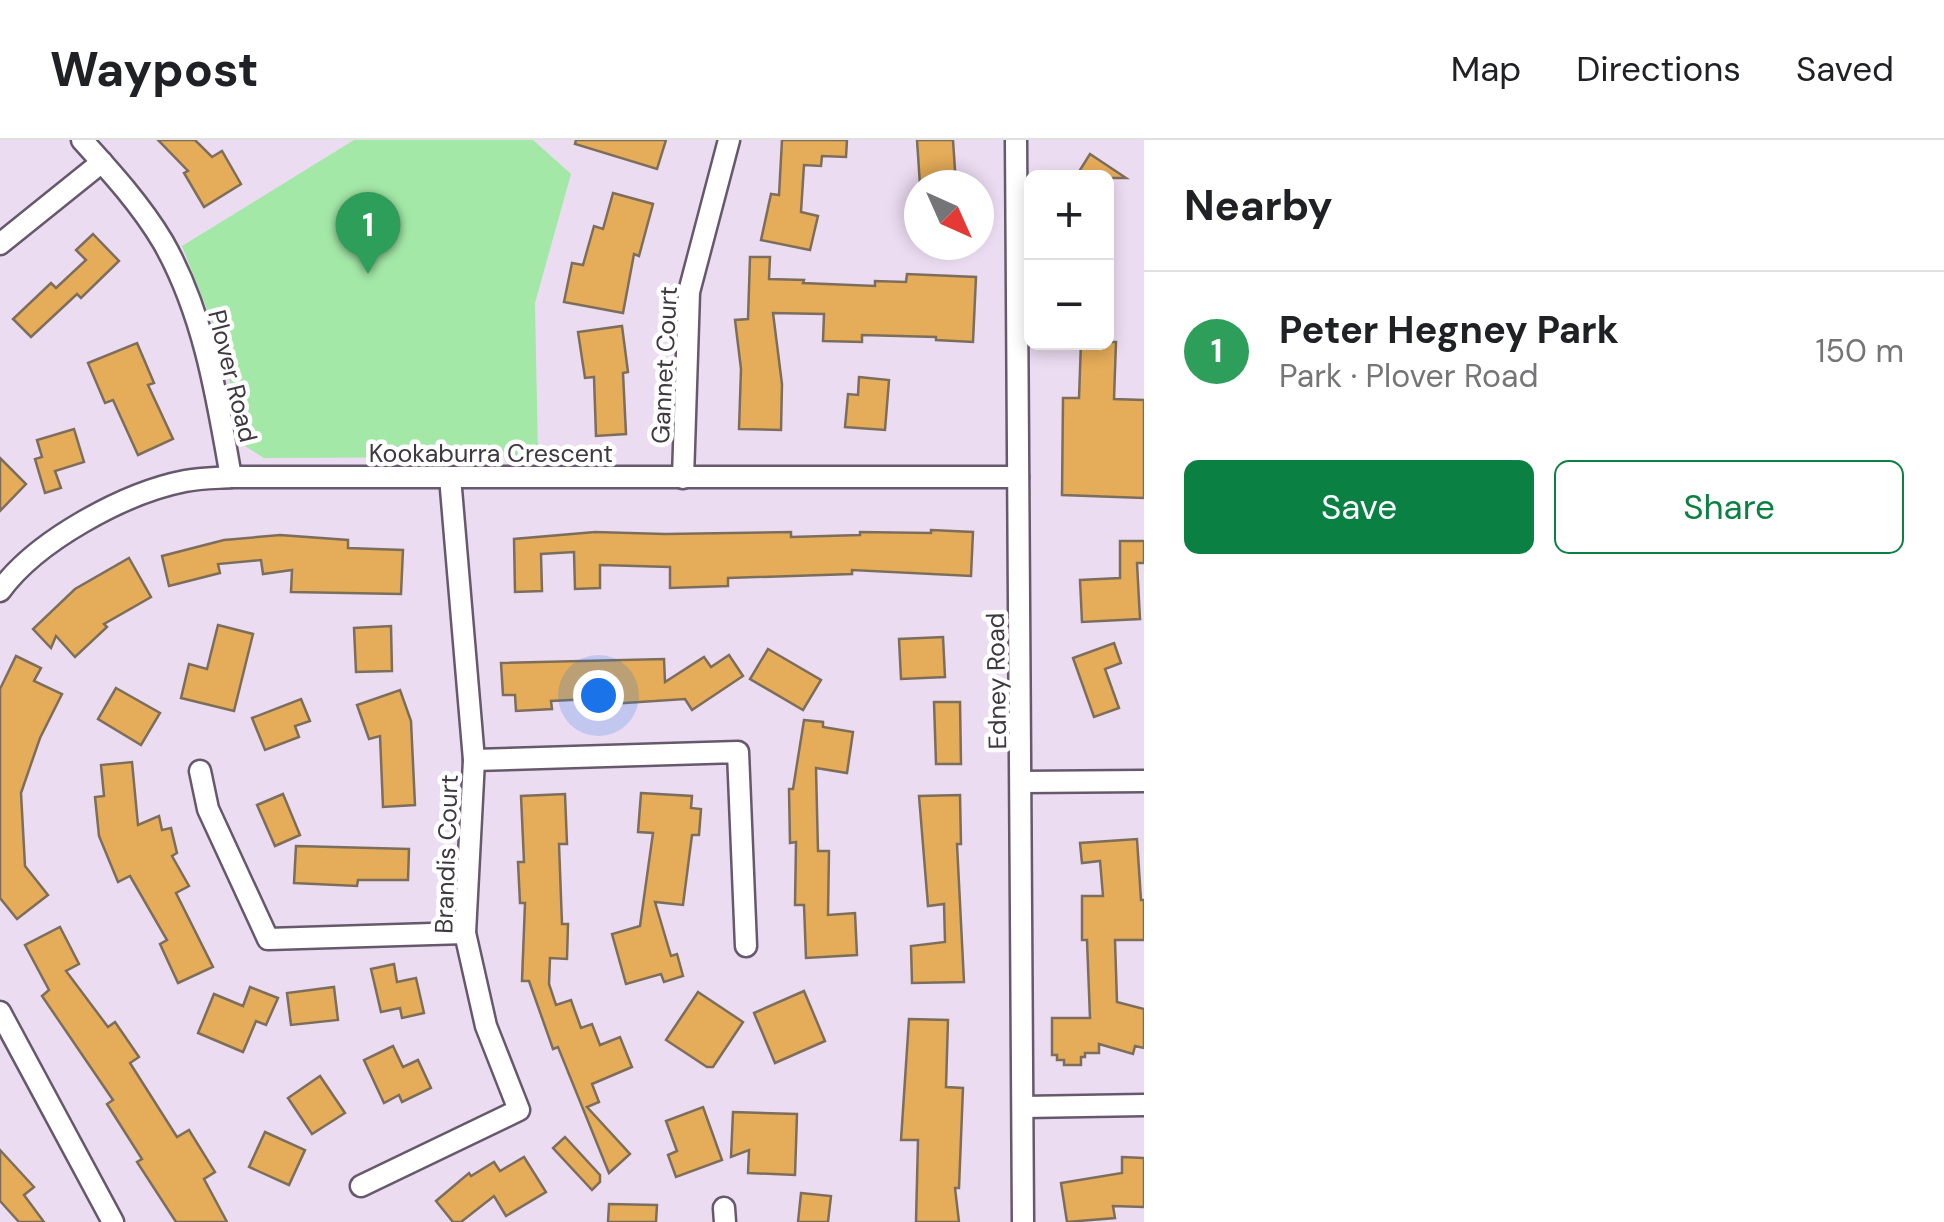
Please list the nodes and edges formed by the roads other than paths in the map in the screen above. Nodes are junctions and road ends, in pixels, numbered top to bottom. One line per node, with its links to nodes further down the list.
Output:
1 (82, 140): 4 (street, Plover Road)
2 (729, 140): 9 (street, Gannet Court)
3 (1016, 140): 8 (street, Edney Road)
4 (102, 162): 5 (street); 6 (street, Plover Road)
5 (0, 244)
6 (231, 477): 7 (street, Kookaburra Crescent); 10 (street, Kookaburra Crescent)
7 (450, 477): 9 (street, Kookaburra Crescent); 11 (street, Brandis Court)
8 (1018, 477): 9 (street, Kookaburra Crescent); 14 (street, Edney Road)
9 (683, 478)
10 (0, 591)
11 (474, 760): 15 (street, Brandis Court); 16 (street)
12 (200, 771): 15 (street)
13 (1144, 781): 14 (street)
14 (1022, 782): 19 (street, Edney Road)
15 (465, 932): 20 (street, Brandis Court)
16 (746, 946)
17 (0, 1012): 21 (street)
18 (1144, 1105): 19 (street)
19 (1024, 1107): 22 (street, Edney Road)
20 (361, 1186)
21 (112, 1222)
22 (1023, 1222)

